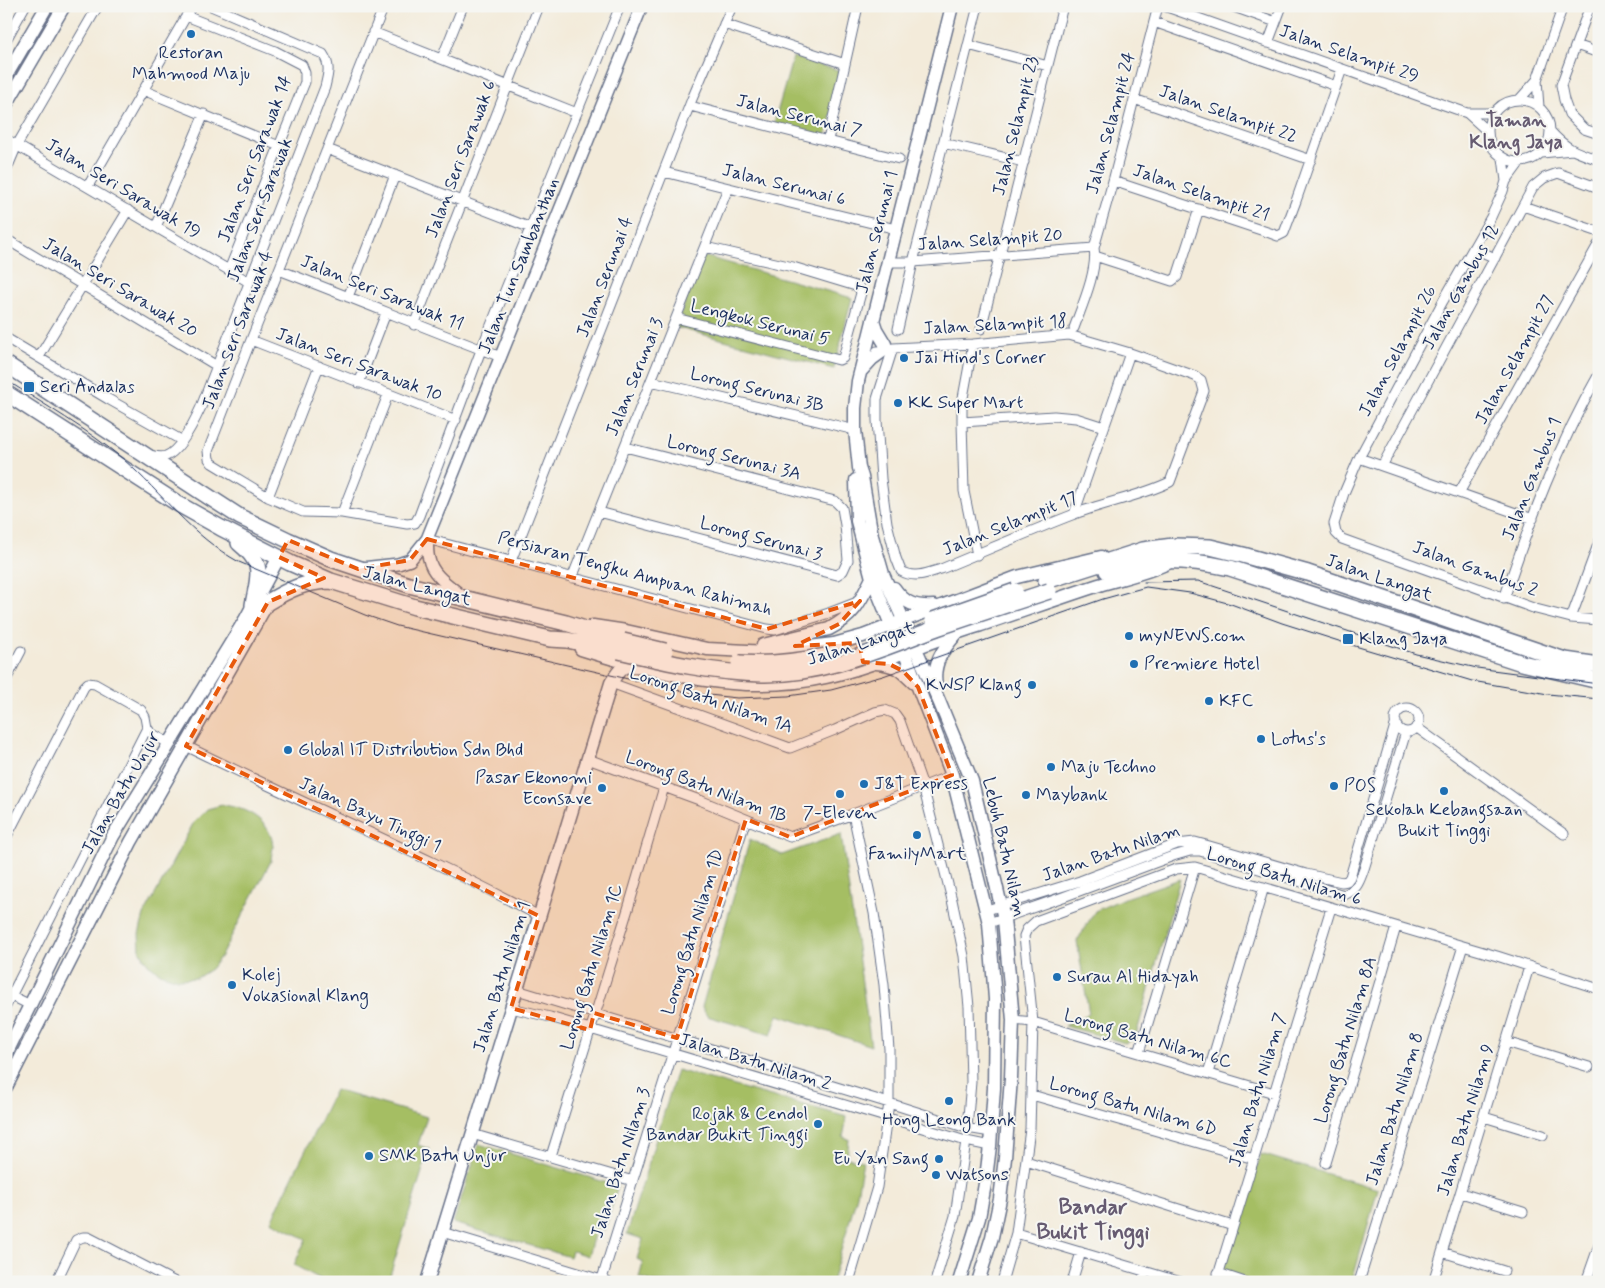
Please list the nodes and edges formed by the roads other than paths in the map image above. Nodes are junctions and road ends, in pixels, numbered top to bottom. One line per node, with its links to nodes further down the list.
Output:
1 (25, 6): 28 (street)
2 (47, 6): 37 (main road)
3 (64, 6): 44 (main road)
4 (98, 6): 57 (street)
5 (192, 6): 23 (street)
6 (211, 6): 95 (street, Jalan Seri Sarawak)
7 (384, 6): 27 (street, Jalan Seri Sarawak 4)
8 (463, 6): 33 (street)
9 (539, 6): 39 (street, Jalan Seri Sarawak 6)
10 (620, 6): 47 (street)
11 (642, 6): 113 (street, Jalan Tun Sambanthan)
12 (732, 6): 26 (street, Jalan Serunai 4)
13 (858, 6): 34 (street)
14 (952, 6): 82 (main road, Jalan Serunai 1)
15 (978, 6): 31 (street)
16 (1063, 6): 35 (street, Jalan Selampit 23)
17 (1158, 6): 24 (street, Jalan Selampit 24)
18 (1164, 6): 29 (street, Jalan Selampit 29)
19 (1231, 6): 25 (street, Jalan Selampit 29)
20 (1282, 6): 25 (street)
21 (1563, 6): 38 (street)
22 (1590, 6): 30 (street)
23 (186, 16): 41 (street); 58 (street, Jalan Seri Sarawak 14)
24 (1154, 22): 40 (street, Jalan Selampit 29); 42 (street, Jalan Selampit 24)
25 (1276, 22): 29 (street)
26 (724, 24): 34 (street); 45 (street, Jalan Serunai 4)
27 (374, 32): 33 (street); 59 (street, Jalan Seri Sarawak 4)
28 (6, 40)
29 (1268, 43): 36 (street, Jalan Selampit 29)
30 (1576, 44): 32 (street); 53 (street)
31 (968, 45): 35 (street); 56 (street)
32 (1599, 53)
33 (442, 58): 39 (street)
34 (845, 64): 55 (street)
35 (1048, 66): 66 (street, Jalan Selampit 23)
36 (1342, 69): 40 (street); 48 (street, Jalan Selampit 29)
37 (6, 76)
38 (1538, 80): 43 (street); 46 (street)
39 (507, 86): 47 (street); 76 (street, Jalan Seri Sarawak 6)
40 (1336, 86): 64 (street)
41 (143, 90): 50 (street); 73 (street)
42 (1134, 99): 64 (street, Jalan Selampit 22); 71 (street, Jalan Selampit 24)
43 (1520, 100): 46 (street); 49 (street)
44 (6, 105)
45 (690, 106): 55 (street, Jalan Serunai 7); 69 (street, Jalan Serunai 4)
46 (1539, 107): 51 (street)
47 (577, 113): 81 (street)
48 (1467, 113): 49 (street, Jalan Selampit 29); 52 (street, Jalan Selampit 29)
49 (1494, 113): 52 (street)
50 (204, 114): 58 (street); 80 (street)
51 (1550, 131): 60 (street); 61 (street)
52 (1488, 132): 62 (street)
53 (1599, 134)
54 (6, 139): 57 (street, Jalan Seri Sarawak 19)
55 (828, 140): 63 (street, Jalan Serunai 7)
56 (943, 142): 66 (street); 92 (street)
57 (17, 145): 68 (street); 73 (street, Jalan Seri Sarawak 19)
58 (280, 146): 93 (street, Jalan Seri Sarawak 14)
59 (327, 148): 70 (street); 94 (street, Jalan Seri Sarawak 4)
60 (1572, 150): 61 (street); 65 (street)
61 (1542, 153): 67 (street)
62 (1503, 158): 67 (street); 72 (street, Jalan Selampit 26)
63 (899, 159)
64 (1311, 160): 78 (street, Jalan Selampit 21)
65 (1599, 160)
66 (1024, 162): 89 (street, Jalan Selampit 23)
67 (1520, 162): 72 (street, Jalan Selampit 26)
68 (6, 171)
69 (664, 172): 74 (street, Jalan Serunai 6); 152 (street, Jalan Serunai 4)
70 (395, 175): 76 (street); 97 (street)
71 (1113, 180): 78 (street, Jalan Selampit 21); 88 (street, Jalan Selampit 24)
72 (1506, 181): 87 (street, Jalan Selampit 26)
73 (88, 186): 79 (street, Jalan Seri Sarawak 19)
74 (728, 188): 82 (street, Jalan Serunai 6); 86 (street, Jalan Serunai 3)
75 (1599, 188): 77 (street, Jalan Gambus 12)
76 (463, 201): 81 (street); 101 (street, Jalan Seri Sarawak 6)
77 (1523, 206): 83 (street); 90 (street, Jalan Gambus 12)
78 (1199, 209): 88 (street)
79 (128, 210): 80 (street, Jalan Seri Sarawak 19); 96 (street)
80 (156, 227): 93 (street, Jalan Seri Sarawak 19)
81 (531, 228): 110 (street)
82 (896, 229): 91 (main road, Jalan Serunai 1)
83 (1599, 232)
84 (6, 239): 96 (street, Jalan Seri Sarawak 20)
85 (1599, 243): 134 (street, Jalan Selampit 27)
86 (705, 247): 99 (street, Jalan Serunai 3); 99 (street, Lengkok Serunai 5)
87 (1473, 248): 90 (street); 130 (street, Jalan Selampit 26)
88 (1095, 252): 89 (street, Jalan Selampit 20); 102 (street, Jalan Selampit 24)
89 (1001, 254): 92 (street, Jalan Selampit 20); 104 (street, Jalan Selampit 23)
90 (1495, 258): 131 (street, Jalan Gambus 12)
91 (888, 262): 92 (street, Jalan Selampit 20); 100 (main road, Jalan Serunai 1)
92 (913, 262): 103 (street)
93 (229, 270): 95 (street, Jalan Seri Sarawak 19)
94 (278, 270): 97 (street, Jalan Seri Sarawak 11); 106 (street, Jalan Seri Sarawak 4)
95 (250, 282): 115 (street, Jalan Seri Sarawak)
96 (82, 285): 112 (street); 115 (street, Jalan Seri Sarawak 20)
97 (348, 297): 98 (street, Jalan Seri Sarawak 11)
98 (386, 313): 101 (street, Jalan Seri Sarawak 11); 120 (street)
99 (676, 318): 119 (street, Jalan Serunai 3)
100 (873, 320): 108 (main road, Jalan Serunai 1); 109 (main road)
101 (414, 325): 110 (street, Jalan Seri Sarawak 11)
102 (1074, 328)
103 (898, 329)
104 (981, 329)
105 (6, 338): 112 (street)
106 (251, 340): 116 (street, Jalan Seri Sarawak 10); 135 (street, Jalan Seri Sarawak 4)
107 (973, 344): 109 (street, Jalan Selampit 18); 111 (street, Jalan Selampit 18); 124 (street)
108 (866, 345): 109 (street, Jalan Selampit 18); 117 (main road, Jalan Serunai 1)
109 (887, 348): 117 (main road); 141 (street, Jalan Selampit 17)
110 (481, 350): 113 (street, Jalan Seri Sarawak 11); 123 (street)
111 (1130, 353): 125 (street); 133 (street, Jalan Selampit 18)
112 (39, 357): 127 (street)
113 (501, 357): 144 (street, Jalan Tun Sambanthan)
114 (6, 364): 129 (highway)
115 (217, 366): 127 (street, Jalan Seri Sarawak)
116 (318, 366): 120 (street, Jalan Seri Sarawak 10); 135 (street)
117 (860, 372): 126 (main road, Jalan Serunai 1)
118 (1599, 374): 140 (street, Jalan Gambus 1)
119 (651, 381): 126 (street, Lorong Serunai 3B); 128 (street, Jalan Serunai 3)
120 (359, 382): 122 (street, Jalan Seri Sarawak 10)
121 (6, 393): 142 (highway)
122 (388, 394): 123 (street, Jalan Seri Sarawak 10); 138 (street)
123 (456, 420): 138 (street, Jalan Seri Sarawak 4)
124 (962, 422): 125 (street); 149 (street)
125 (1104, 426): 139 (street)
126 (855, 430): 132 (main road, Jalan Serunai 1)
127 (181, 440): 129 (street, Jalan Seri Sarawak)
128 (625, 447): 136 (street, Lorong Serunai 3A); 137 (street, Jalan Serunai 3)
129 (137, 452): 146 (highway)
130 (1359, 458): 131 (street); 145 (street, Jalan Selampit 26)
131 (1382, 466): 134 (street)
132 (859, 468): 143 (main road, Lebuh Batu Nilam); 154 (main road, Lebuh Batu Nilam)
133 (1174, 474): 139 (street, Jalan Selampit 17)
134 (1459, 493): 140 (street)
135 (268, 498): 138 (street, Jalan Seri Sarawak 4)
136 (835, 501): 137 (street, Lorong Serunai 3)
137 (599, 512): 155 (street, Jalan Serunai 3)
138 (342, 514)
139 (1074, 514): 149 (street, Jalan Selampit 17)
140 (1532, 520): 160 (street, Jalan Gambus 1)
141 (887, 523): 143 (street); 149 (street, Jalan Selampit 17)
142 (221, 528): 150 (highway); 163 (highway)
143 (870, 528): 154 (main road, Lebuh Batu Nilam)
144 (427, 539): 152 (street, Persiaran Tengku Ampuan Rahimah); 153 (street, Jalan Tun Sambanthan); 159 (street)
145 (1342, 539): 160 (street, Jalan Gambus 2)
146 (288, 540): 150 (highway); 153 (highway)
147 (1598, 547): 165 (street)
148 (1143, 550): 157 (highway, Jalan Langat); 158 (main road, Jalan Langat); 180 (highway, Jalan Langat)
149 (976, 555)
150 (279, 557): 156 (highway, Jalan Langat); 163 (main road, Jalan Batu Unjur)
151 (1174, 560): 157 (highway, Jalan Langat); 170 (main road, Jalan Langat); 184 (highway, Jalan Langat)
152 (511, 561): 155 (street, Persiaran Tengku Ampuan Rahimah)
153 (358, 569): 159 (highway)
154 (878, 576): 161 (main road); 164 (main road); 167 (main road, Lebuh Batu Nilam); 169 (main road, Lebuh Batu Nilam)
155 (572, 578): 161 (street, Persiaran Tengku Ampuan Rahimah)
156 (331, 581): 162 (highway); 172 (highway, Jalan Langat)
157 (1048, 586): 174 (highway, Jalan Langat, bridge)
158 (964, 596): 164 (main road, Jalan Langat); 170 (main road)
159 (465, 598): 168 (highway, Jalan Langat)
160 (1504, 598): 165 (street, Jalan Gambus 2)
161 (860, 601): 176 (main road)
162 (268, 602): 193 (main road, Jalan Batu Unjur)
163 (253, 605): 192 (main road, Jalan Batu Unjur)
164 (940, 606): 167 (main road, Jalan Langat)
165 (1571, 618): 166 (street, Jalan Gambus 2)
166 (1599, 620)
167 (904, 621): 169 (main road, Jalan Langat); 175 (main road, Lebuh Batu Nilam)
168 (566, 623): 174 (highway, Jalan Langat); 176 (main road, Jalan Langat)
169 (891, 625): 173 (main road, Jalan Langat); 175 (main road, Lebuh Batu Nilam)
170 (969, 628): 171 (main road, Jalan Langat)
171 (956, 634): 175 (main road, Jalan Langat); 187 (main road)
172 (550, 639): 174 (highway, Jalan Langat); 178 (main road, Jalan Langat)
173 (834, 644): 176 (main road, Jalan Langat); 182 (main road)
174 (621, 646)
175 (910, 649): 179 (main road, Jalan Langat); 186 (main road, Lebuh Batu Nilam); 187 (main road, Lebuh Batu Nilam)
176 (736, 650)
177 (20, 651): 183 (street)
178 (594, 653): 181 (main road, Jalan Langat); 185 (main road)
179 (873, 663): 182 (main road, Jalan Langat); 186 (main road)
180 (1599, 665)
181 (640, 666): 182 (main road, Jalan Langat); 185 (main road)
182 (843, 672)
183 (6, 680)
184 (1599, 681)
185 (611, 683): 194 (main road, Jalan Batu Nilam 1); 196 (street, Lorong Batu Nilam 1A)
186 (918, 687): 195 (main road, Lebuh Batu Nilam)
187 (939, 701): 208 (main road, Lebuh Batu Nilam)
188 (1396, 722): 189 (street); 191 (street); 204 (street)
189 (1416, 727): 191 (street); 200 (street)
190 (147, 728): 192 (street); 201 (street); 218 (street)
191 (1406, 732): 207 (street)
192 (170, 744): 220 (main road, Jalan Batu Unjur)
193 (186, 746): 210 (street, Jalan Bayu Tinggi 1); 219 (main road, Jalan Batu Unjur)
194 (588, 759): 197 (street, Lorong Batu Nilam 1B); 210 (main road, Jalan Batu Nilam 1)
195 (952, 775): 196 (street, Lorong Batu Nilam 1B); 211 (main road, Lebuh Batu Nilam)
196 (922, 786): 198 (street, Lorong Batu Nilam 1B); 241 (street)
197 (664, 787): 199 (street, Lorong Batu Nilam 1B); 223 (street, Lorong Batu Nilam 1C)
198 (853, 814): 199 (street, Lorong Batu Nilam 1B); 237 (street)
199 (746, 819): 227 (street, Lorong Batu Nilam 1D)
200 (1564, 834)
201 (6, 838)
202 (1195, 867): 205 (street, Lorong Batu Nilam 6); 206 (street, Lorong Batu Nilam 6); 229 (street)
203 (1112, 879): 205 (street); 207 (street, Jalan Batu Nilam); 212 (street, Jalan Batu Nilam)
204 (1347, 880): 207 (street); 208 (street, Jalan Batu Nilam)
205 (1126, 887): 225 (street, Lorong Batu Nilam 6)
206 (1264, 887): 209 (street, Lorong Batu Nilam 6); 233 (street)
207 (1353, 892)
208 (1001, 906): 211 (street, Jalan Batu Nilam); 212 (main road, Lebuh Batu Nilam)
209 (1331, 908): 213 (street, Lorong Batu Nilam 6); 235 (street, Jalan Batu Nilam 7)
210 (539, 916): 217 (main road, Jalan Batu Nilam 1)
211 (988, 917): 212 (street, Jalan Batu Nilam); 242 (main road, Lebuh Batu Nilam)
212 (1004, 918): 224 (main road, Lebuh Batu Nilam)
213 (1396, 926): 214 (street, Lorong Batu Nilam 6); 250 (street, Lorong Batu Nilam 8A)
214 (1463, 946): 215 (street, Lorong Batu Nilam 6); 276 (street, Jalan Batu Nilam 8)
215 (1529, 967): 216 (street, Lorong Batu Nilam 6); 228 (street, Jalan Batu Nilam 9)
216 (1599, 988)
217 (517, 990): 222 (main road, Jalan Batu Nilam 1); 223 (street, Jalan Batu Nilam 2)
218 (9, 994): 220 (street); 221 (street)
219 (51, 998): 220 (main road); 234 (main road, Jalan Batu Unjur)
220 (30, 1005): 230 (main road, Jalan Batu Unjur)
221 (6, 1006)
222 (511, 1008): 226 (street, Jalan Batu Nilam 2); 243 (main road, Jalan Batu Nilam 1)
223 (594, 1014): 226 (street, Lorong Batu Nilam 1C); 227 (street, Jalan Batu Nilam 2)
224 (1013, 1020): 225 (street, Lorong Batu Nilam 6C); 240 (main road, Lebuh Batu Nilam)
225 (1033, 1022): 229 (street, Lorong Batu Nilam 6C); 236 (street)
226 (590, 1030): 231 (street, Jalan Batu Nilam 2); 247 (street, Lorong Batu Nilam 1C)
227 (678, 1038): 231 (street, Lorong Batu Nilam 1D); 237 (street, Jalan Batu Nilam 2)
228 (1506, 1042): 232 (street); 238 (street, Jalan Batu Nilam 9)
229 (1140, 1053): 233 (street, Lorong Batu Nilam 6C)
230 (6, 1054)
231 (673, 1054): 239 (street, Jalan Batu Nilam 2); 251 (street, Jalan Batu Nilam 3)
232 (1589, 1067)
233 (1208, 1073): 235 (street, Lorong Batu Nilam 6C)
234 (6, 1087)
235 (1274, 1093): 248 (street, Jalan Batu Nilam 7)
236 (1032, 1095): 248 (street, Lorong Batu Nilam 6D); 249 (street)
237 (889, 1102): 239 (street); 241 (street, Jalan Batu Nilam 2)
238 (1484, 1117): 244 (street); 252 (street, Jalan Batu Nilam 9)
239 (886, 1118): 245 (street, Jalan Batu Nilam 2); 267 (street)
240 (1008, 1124): 246 (main road); 270 (main road, Lebuh Batu Nilam)
241 (967, 1128): 242 (street, Jalan Batu Nilam 2)
242 (991, 1132): 246 (main road, Lebuh Batu Nilam)
243 (472, 1134): 247 (street); 255 (main road, Jalan Batu Nilam 1)
244 (1543, 1136)
245 (966, 1141): 246 (street, Jalan Batu Nilam 2); 268 (street)
246 (990, 1146): 269 (main road, Lebuh Batu Nilam)
247 (551, 1156): 251 (street)
248 (1254, 1159): 254 (street, Jalan Batu Nilam 7)
249 (1026, 1161): 254 (street); 256 (street)
250 (1326, 1163)
251 (633, 1181): 263 (street, Jalan Batu Nilam 3)
252 (1460, 1193): 253 (street); 259 (street, Jalan Batu Nilam 9)
253 (1523, 1212)
254 (1233, 1226): 262 (street, Jalan Batu Nilam 7)
255 (442, 1232): 263 (street); 266 (main road, Jalan Batu Nilam 1)
256 (1016, 1233): 258 (street); 271 (street)
257 (1599, 1245): 278 (street)
258 (1081, 1252): 260 (street); 272 (street)
259 (1442, 1252): 261 (street); 277 (street, Jalan Batu Nilam 9)
260 (1145, 1271): 273 (street); 274 (street)
261 (1504, 1271)
262 (1217, 1278): 275 (street)
263 (603, 1281)
264 (56, 1282): 265 (street)
265 (175, 1282)
266 (427, 1282)
267 (849, 1282)
268 (935, 1282)
269 (959, 1282)
270 (978, 1282)
271 (1002, 1282)
272 (1072, 1282)
273 (1142, 1282)
274 (1181, 1282)
275 (1245, 1282)
276 (1359, 1282)
277 (1433, 1282)
278 (1586, 1282)

